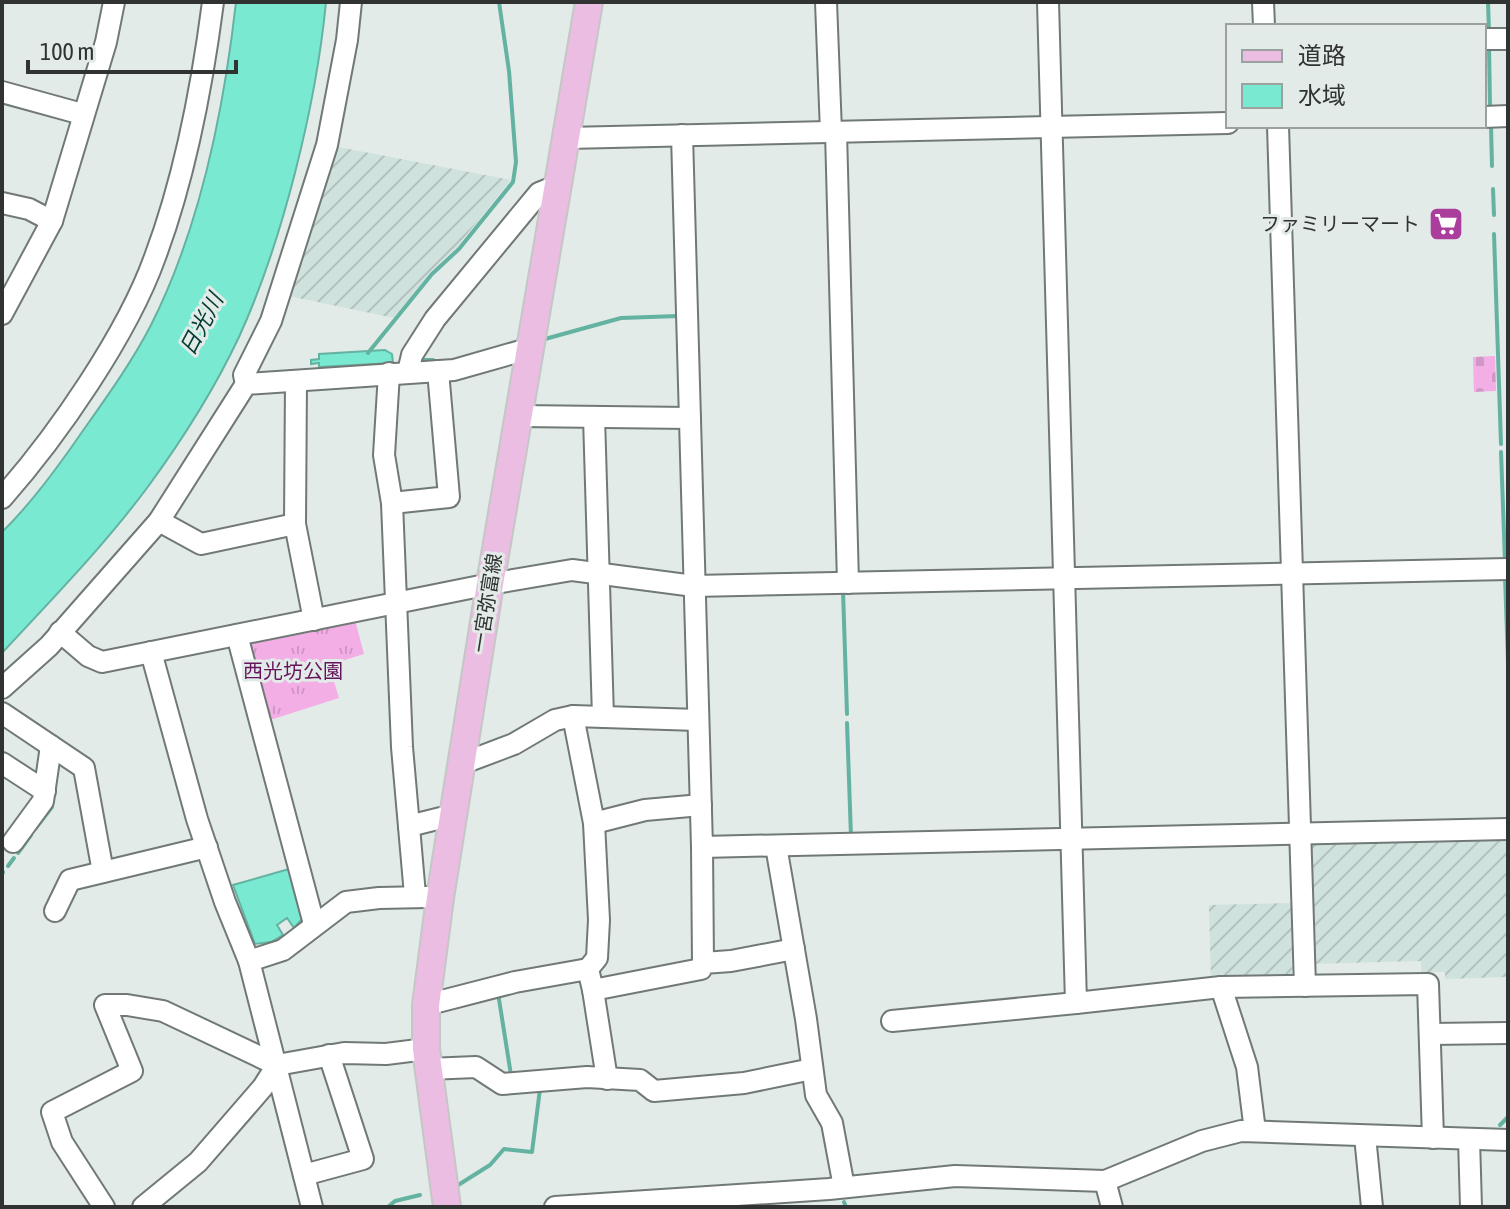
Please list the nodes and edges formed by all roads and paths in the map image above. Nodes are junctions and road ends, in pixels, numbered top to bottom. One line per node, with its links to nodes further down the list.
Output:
1 (114, 2): 23 (street)
2 (213, 2): 33 (street)
3 (351, 2): 29 (street)
4 (589, 2): 20 (main road, 一宮弥富線)
5 (826, 2): 18 (street)
6 (1048, 2): 16 (street)
7 (1263, 2): 8 (street)
8 (1264, 24)
9 (1486, 39): 10 (street)
10 (1508, 39)
11 (2, 92): 12 (street)
12 (77, 112)
13 (1508, 116): 14 (street)
14 (1486, 117)
15 (1226, 123): 16 (street)
16 (1051, 127): 18 (street); 40 (street)
17 (1278, 128): 38 (street)
18 (833, 132): 19 (street); 41 (street)
19 (682, 135): 20 (street); 32 (street)
20 (567, 138): 21 (main road, 一宮弥富線)
21 (559, 185): 25 (main road, 一宮弥富線); 27 (street)
22 (2, 203): 23 (street)
23 (47, 218): 24 (street)
24 (2, 314)
25 (531, 348): 26 (street); 30 (main road, 一宮弥富線)
26 (438, 371): 27 (street); 34 (street)
27 (399, 373): 28 (street); 34 (street)
28 (296, 381): 29 (street); 36 (street)
29 (246, 384): 35 (street)
30 (519, 416): 31 (street); 42 (main road, 一宮弥富線)
31 (594, 417): 32 (street); 39 (street)
32 (690, 418): 43 (street)
33 (2, 498)
34 (392, 503): 44 (street)
35 (159, 521): 36 (street); 46 (street)
36 (295, 524): 45 (street)
37 (1508, 569): 38 (street)
38 (1292, 573): 40 (street); 63 (street)
39 (599, 574): 42 (street); 43 (street); 52 (street)
40 (1064, 578): 41 (street); 64 (street)
41 (848, 583): 43 (street)
42 (490, 584): 44 (street); 56 (main road, 一宮弥富線)
43 (694, 586): 53 (street)
44 (397, 603): 45 (street); 61 (street)
45 (314, 620): 47 (street)
46 (60, 632): 48 (street); 49 (street)
47 (237, 635): 48 (street); 72 (street)
48 (151, 652): 67 (street)
49 (2, 688)
50 (2, 713): 54 (street)
51 (573, 716): 52 (street); 56 (street); 60 (street)
52 (603, 717): 53 (street)
53 (698, 720): 58 (street)
54 (51, 746): 57 (street); 69 (street)
55 (2, 763): 57 (street)
56 (461, 764): 59 (main road, 一宮弥富線)
57 (45, 791): 65 (street)
58 (701, 805): 60 (street); 68 (street)
59 (453, 815): 61 (street); 70 (main road, 一宮弥富線)
60 (594, 823): 76 (street)
61 (409, 826): 70 (street)
62 (1508, 829): 63 (street)
63 (1300, 834): 64 (street); 77 (street)
64 (1072, 839): 66 (street); 80 (street)
65 (6, 845)
66 (776, 846): 68 (street); 73 (street)
67 (207, 847): 69 (street); 74 (street)
68 (702, 847): 75 (street)
69 (103, 872): 71 (street)
70 (428, 897): 72 (street); 81 (main road, 一宮弥富線)
71 (55, 911)
72 (314, 924): 74 (street)
73 (794, 949): 75 (street); 88 (street)
74 (249, 961): 87 (street)
75 (703, 963): 79 (street)
76 (588, 969): 79 (street); 81 (street)
77 (1305, 986): 78 (street); 84 (street)
78 (1221, 987): 80 (street); 90 (street)
79 (593, 990): 89 (street)
80 (1076, 1003): 82 (street)
81 (426, 1005): 86 (main road, 一宮弥富線)
82 (892, 1021)
83 (1508, 1033): 84 (street)
84 (1430, 1034): 92 (street)
85 (329, 1055): 86 (street); 87 (street); 95 (street)
86 (427, 1059): 89 (street); 103 (main road, 一宮弥富線)
87 (277, 1065): 95 (street); 100 (street); 101 (street)
88 (812, 1069): 89 (street); 97 (street)
89 (607, 1079)
90 (1255, 1131): 91 (street); 96 (street)
91 (1365, 1136): 92 (street); 106 (street)
92 (1433, 1138): 93 (street)
93 (1469, 1139): 94 (street); 107 (street)
94 (1508, 1140)
95 (304, 1175): 102 (street)
96 (1105, 1181): 97 (street); 105 (street)
97 (836, 1195): 98 (street)
98 (742, 1201): 99 (street)
99 (681, 1204): 104 (street)
100 (104, 1207)
101 (143, 1207)
102 (312, 1207)
103 (447, 1207)
104 (555, 1207)
105 (1112, 1207)
106 (1372, 1207)
107 (1471, 1207)

